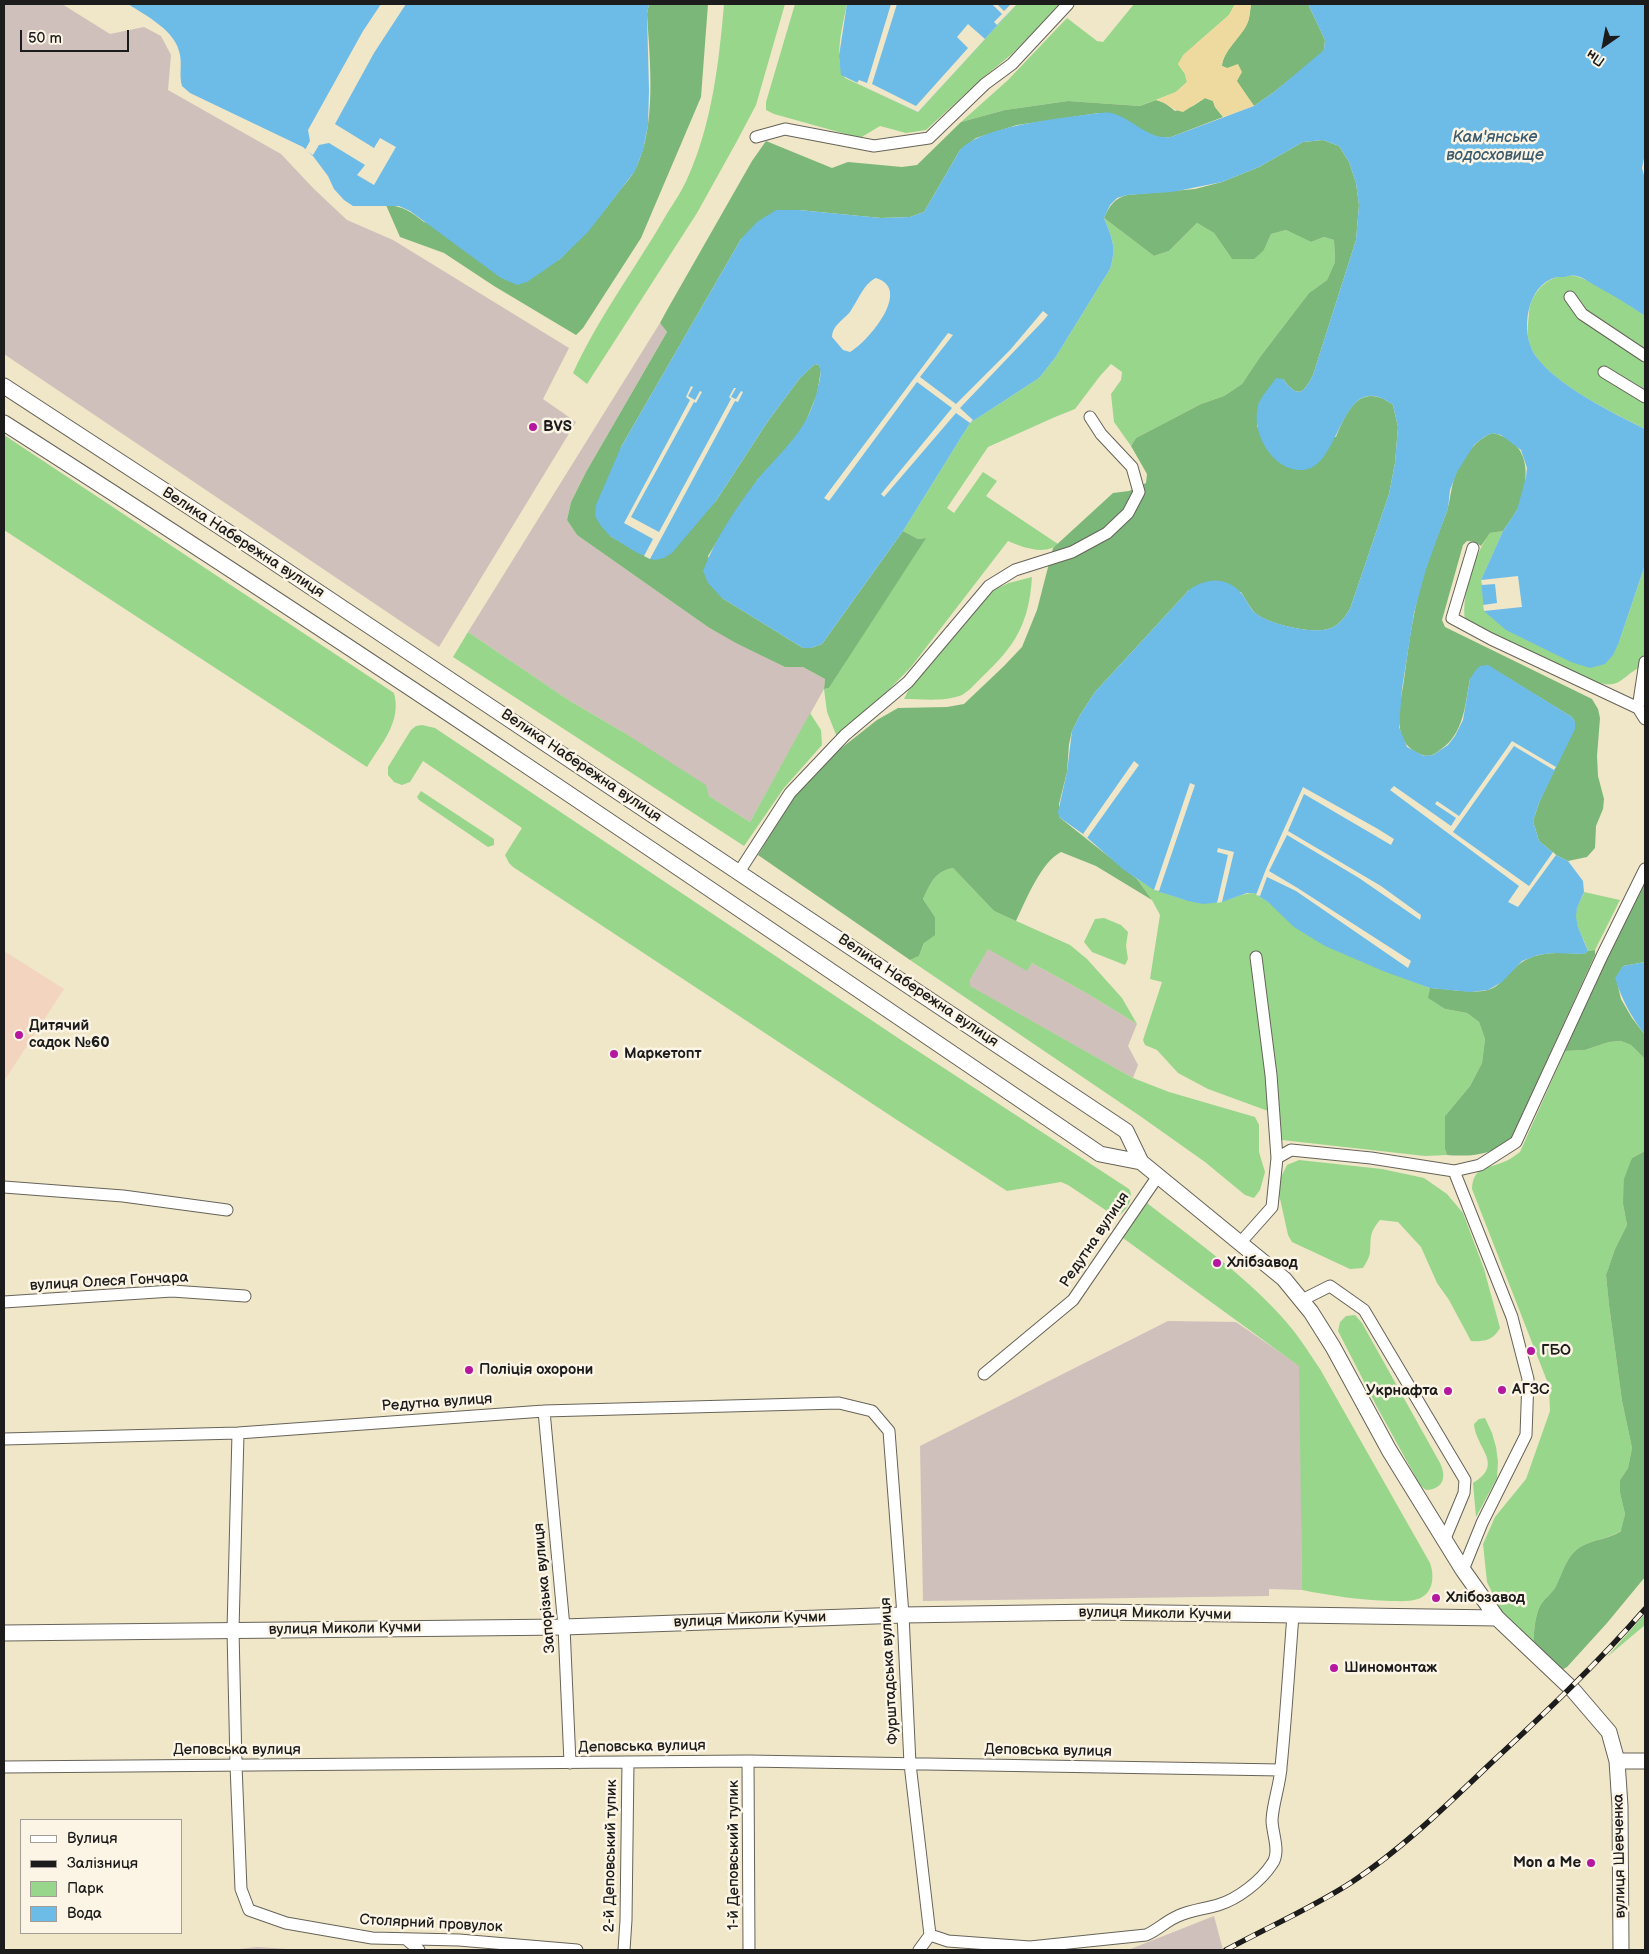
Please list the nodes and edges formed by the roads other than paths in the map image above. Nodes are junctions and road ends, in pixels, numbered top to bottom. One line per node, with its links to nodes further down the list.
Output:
1 (1068, 4): 2 (street)
2 (756, 136)
3 (1570, 297): 4 (street)
4 (1645, 356)
5 (1604, 372): 7 (street)
6 (4, 386): 15 (street, Велика Набережна вулиця)
7 (1645, 397)
8 (1090, 417): 15 (street)
9 (4, 423): 18 (street, Велика Набережна вулиця)
10 (1473, 548): 12 (street)
11 (1645, 662): 12 (street)
12 (1638, 708): 13 (street)
13 (1645, 720)
14 (1645, 870): 19 (street)
15 (739, 872): 18 (street, Велика Набережна вулиця)
16 (1256, 957): 17 (street)
17 (1277, 1158): 19 (street); 23 (street)
18 (1141, 1162): 20 (street, Велика Набережна вулиця)
19 (1454, 1171): 33 (street)
20 (1158, 1176): 23 (street, Велика Набережна вулиця); 27 (street, Редутна вулиця)
21 (4, 1187): 22 (street)
22 (227, 1210)
23 (1240, 1242): 25 (street, Велика Набережна вулиця)
24 (245, 1296): 26 (street, вулиця Олеся Гончара)
25 (1302, 1300): 32 (street, Велика Набережна вулиця); 32 (street)
26 (4, 1302)
27 (984, 1374)
28 (872, 1410): 29 (street, Редутна вулиця); 34 (street, Фурштадська вулиця)
29 (544, 1411): 30 (street, Редутна вулиця); 37 (street, Запорізька вулиця)
30 (238, 1433): 31 (street, Редутна вулиця); 38 (street)
31 (4, 1438)
32 (1444, 1540): 33 (street, Велика Набережна вулиця)
33 (1463, 1570): 36 (street, Велика Набережна вулиця)
34 (903, 1615): 35 (street, вулиця Миколи Кучми); 37 (street, вулиця Миколи Кучми); 45 (street, Фурштадська вулиця)
35 (1293, 1615): 36 (street, вулиця Миколи Кучми); 48 (street)
36 (1497, 1618): 41 (street, Велика Набережна вулиця)
37 (564, 1627): 38 (street, вулиця Миколи Кучми); 44 (street, Запорізька вулиця)
38 (233, 1630): 39 (street, вулиця Миколи Кучми); 46 (street)
39 (4, 1633)
40 (748, 1760): 43 (street, Деповська вулиця); 45 (street, Деповська вулиця); 54 (street, 1-й Деповський тупик)
41 (1617, 1761): 42 (street); 56 (street, вулиця Шевченка)
42 (1645, 1761)
43 (628, 1762): 44 (street, Деповська вулиця); 53 (street, 2-й Деповський тупик)
44 (570, 1763): 46 (street, Деповська вулиця)
45 (910, 1764): 48 (street, Деповська вулиця); 49 (street, Фурштадська вулиця)
46 (236, 1765): 47 (street, Деповська вулиця); 50 (street, Столярний провулок)
47 (4, 1767)
48 (1281, 1770): 49 (street)
49 (930, 1935): 55 (street)
50 (406, 1939): 51 (street); 52 (street, Столярний провулок)
51 (419, 1950)
52 (577, 1950)
53 (624, 1950)
54 (749, 1950)
55 (919, 1950)
56 (1621, 1950)

